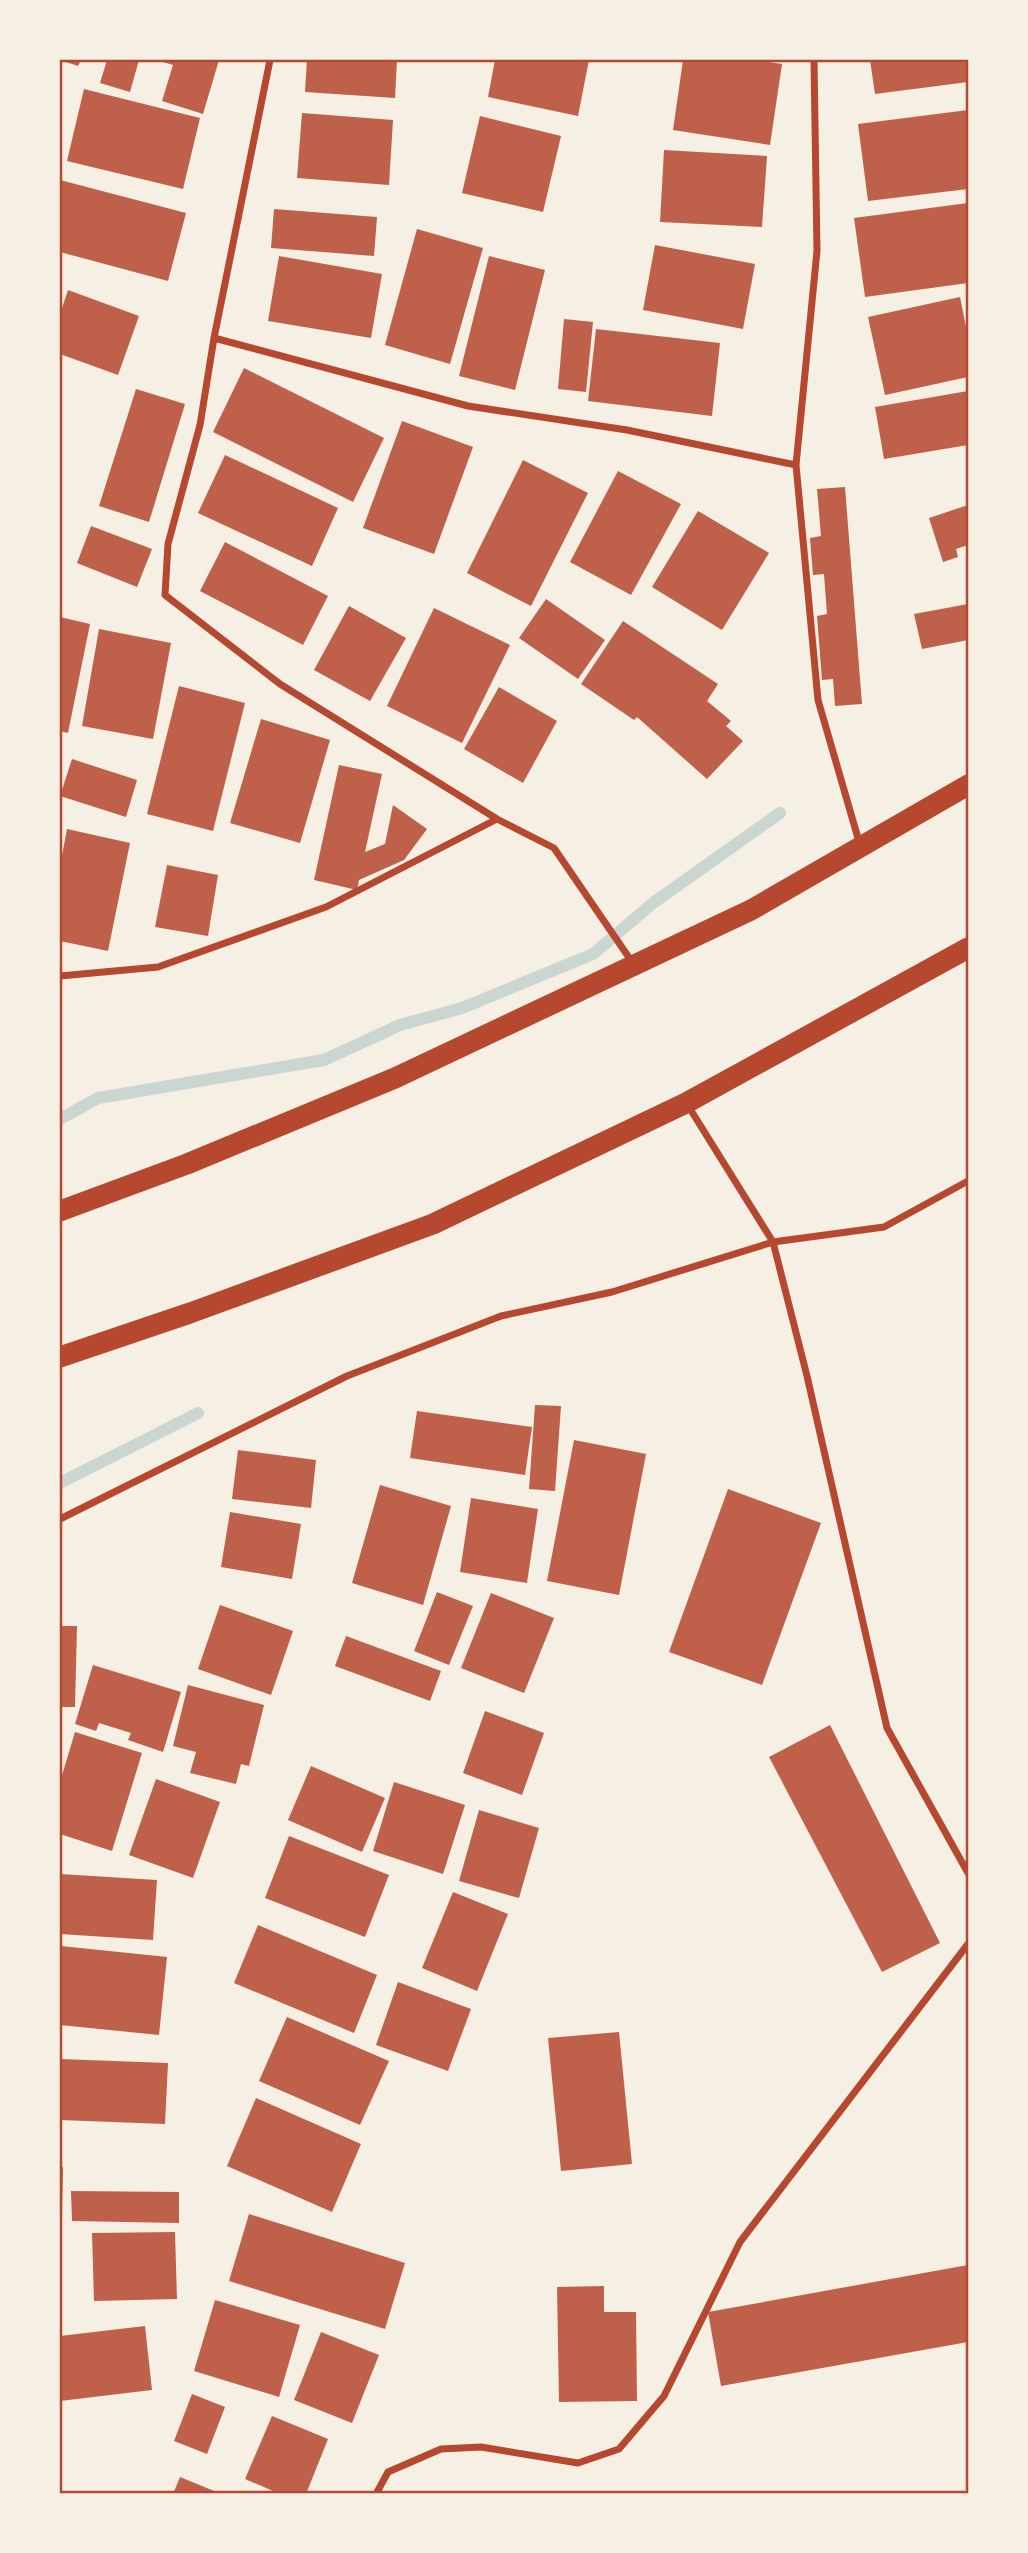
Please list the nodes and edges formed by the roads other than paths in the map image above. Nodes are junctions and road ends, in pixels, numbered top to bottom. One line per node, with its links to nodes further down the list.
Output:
1 (270, 60): 3 (street)
2 (814, 60): 4 (street)
3 (214, 338): 4 (street); 6 (street)
4 (796, 465): 7 (street)
5 (968, 785): 7 (highway)
6 (497, 819): 9 (street); 10 (street)
7 (861, 847): 9 (highway)
8 (968, 948): 11 (highway)
9 (634, 965): 13 (highway)
10 (60, 976)
11 (686, 1103): 14 (street); 15 (highway)
12 (968, 1181): 14 (street)
13 (60, 1210)
14 (773, 1242): 16 (street); 17 (street)
15 (60, 1357)
16 (60, 1519)
17 (968, 1873)
18 (968, 1944): 19 (street)
19 (376, 2494)

